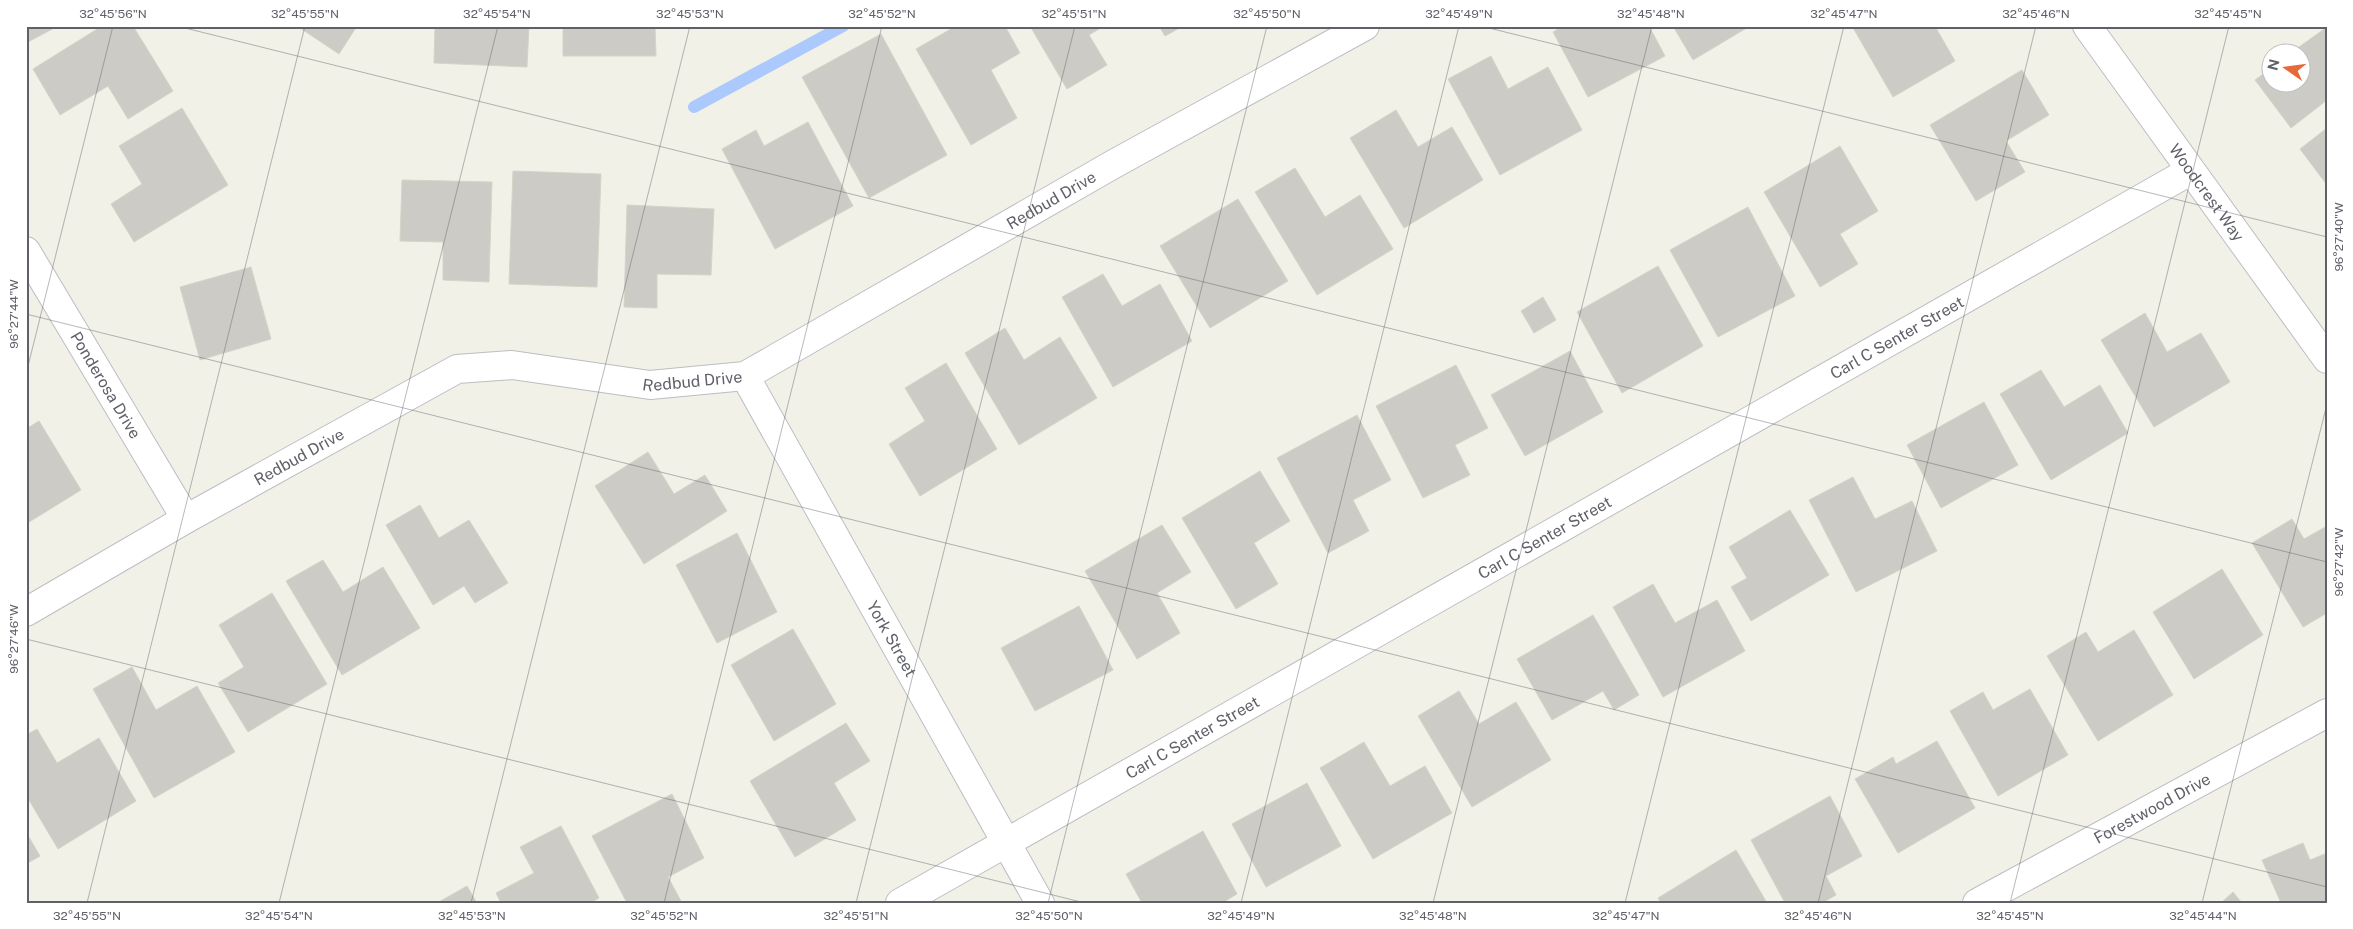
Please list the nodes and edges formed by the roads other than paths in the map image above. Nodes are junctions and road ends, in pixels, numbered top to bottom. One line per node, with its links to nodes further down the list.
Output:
1 (1364, 26): 6 (street, Redbud Drive)
2 (2087, 26): 3 (street, Woodcrest Way)
3 (2190, 171): 5 (street, Woodcrest Way); 10 (street, Carl C Senter Street)
4 (26, 251): 7 (street, Ponderosa Drive)
5 (2327, 359)
6 (745, 376): 7 (street, Redbud Drive); 10 (street, York Street)
7 (186, 519): 8 (street, Redbud Drive)
8 (26, 612)
9 (2327, 713): 13 (street, Forestwood Drive)
10 (1006, 842): 11 (street, Carl C Senter Street); 12 (street, York Street)
11 (900, 903)
12 (1040, 903)
13 (1977, 903)

